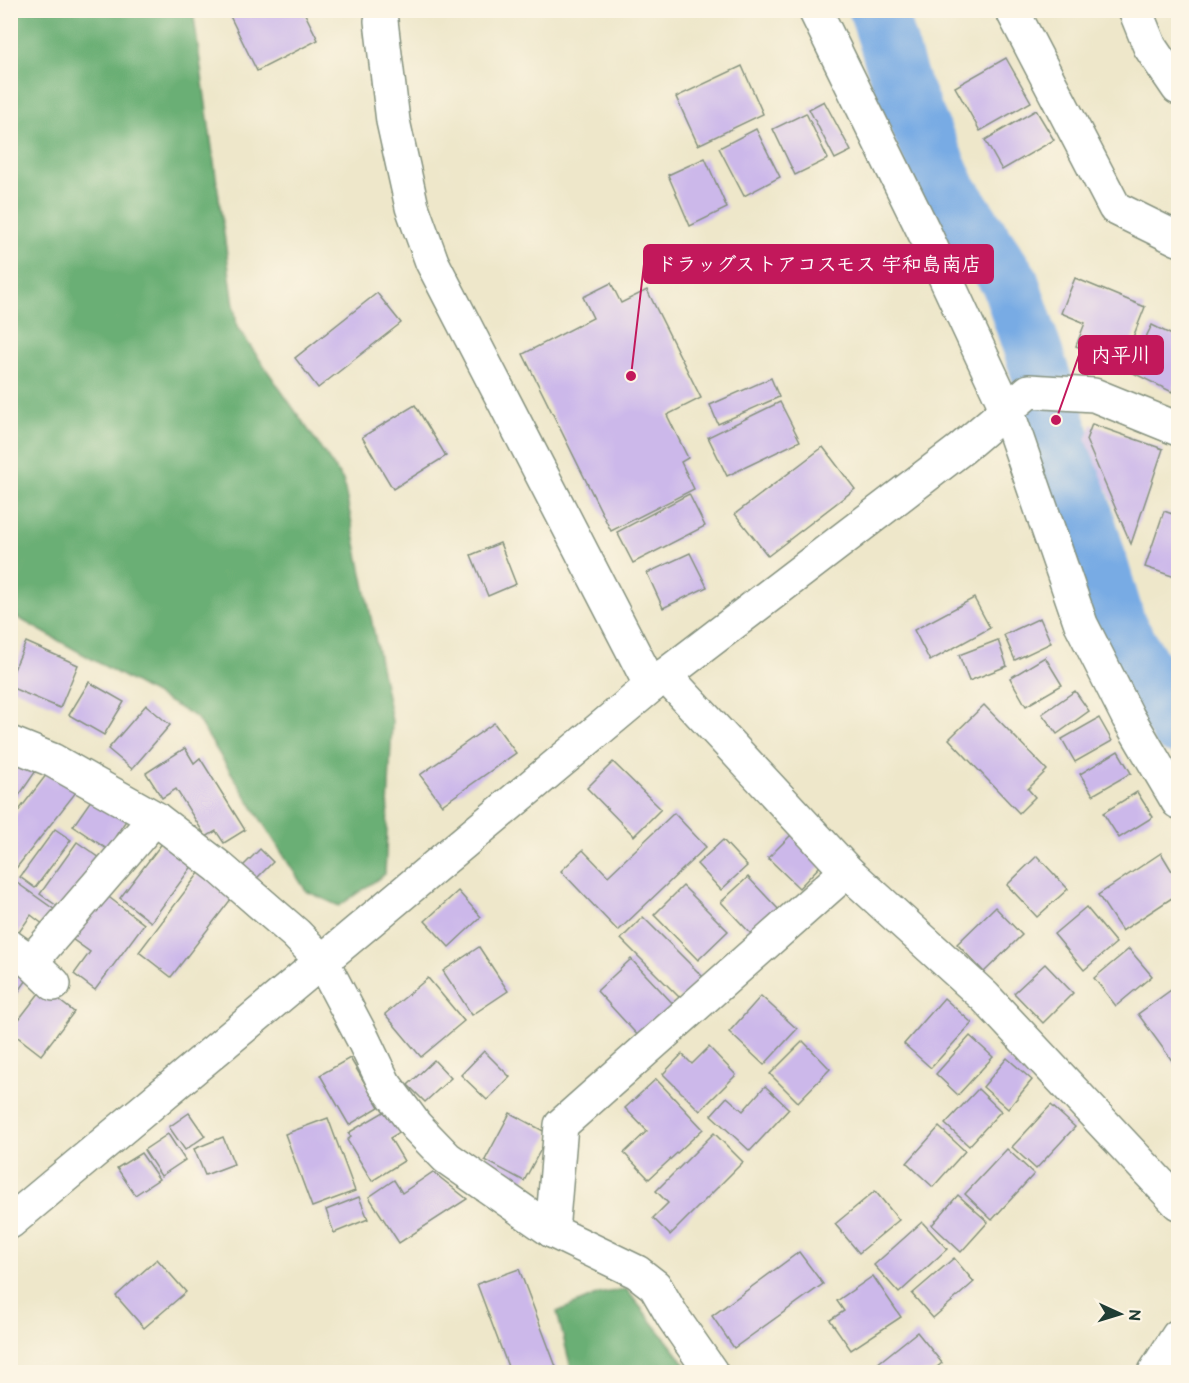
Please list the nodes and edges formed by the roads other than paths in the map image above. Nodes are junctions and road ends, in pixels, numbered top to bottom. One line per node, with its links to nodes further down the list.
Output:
1 (815, 10): 7 (street)
2 (1012, 10): 6 (street)
3 (1135, 10): 5 (street)
4 (381, 21): 9 (street)
5 (1179, 88)
6 (1179, 239)
7 (1018, 400): 8 (street); 9 (street); 11 (street)
8 (1176, 422)
9 (658, 681): 13 (street); 14 (street)
10 (15, 752): 12 (street)
11 (1179, 802)
12 (155, 818): 14 (street); 15 (street)
13 (847, 871): 16 (street); 18 (street)
14 (322, 961): 17 (street); 18 (street)
15 (32, 964)
16 (1179, 1203)
17 (10, 1222)
18 (552, 1231): 20 (street)
19 (1179, 1336): 21 (street)
20 (711, 1372)
21 (1155, 1372)

